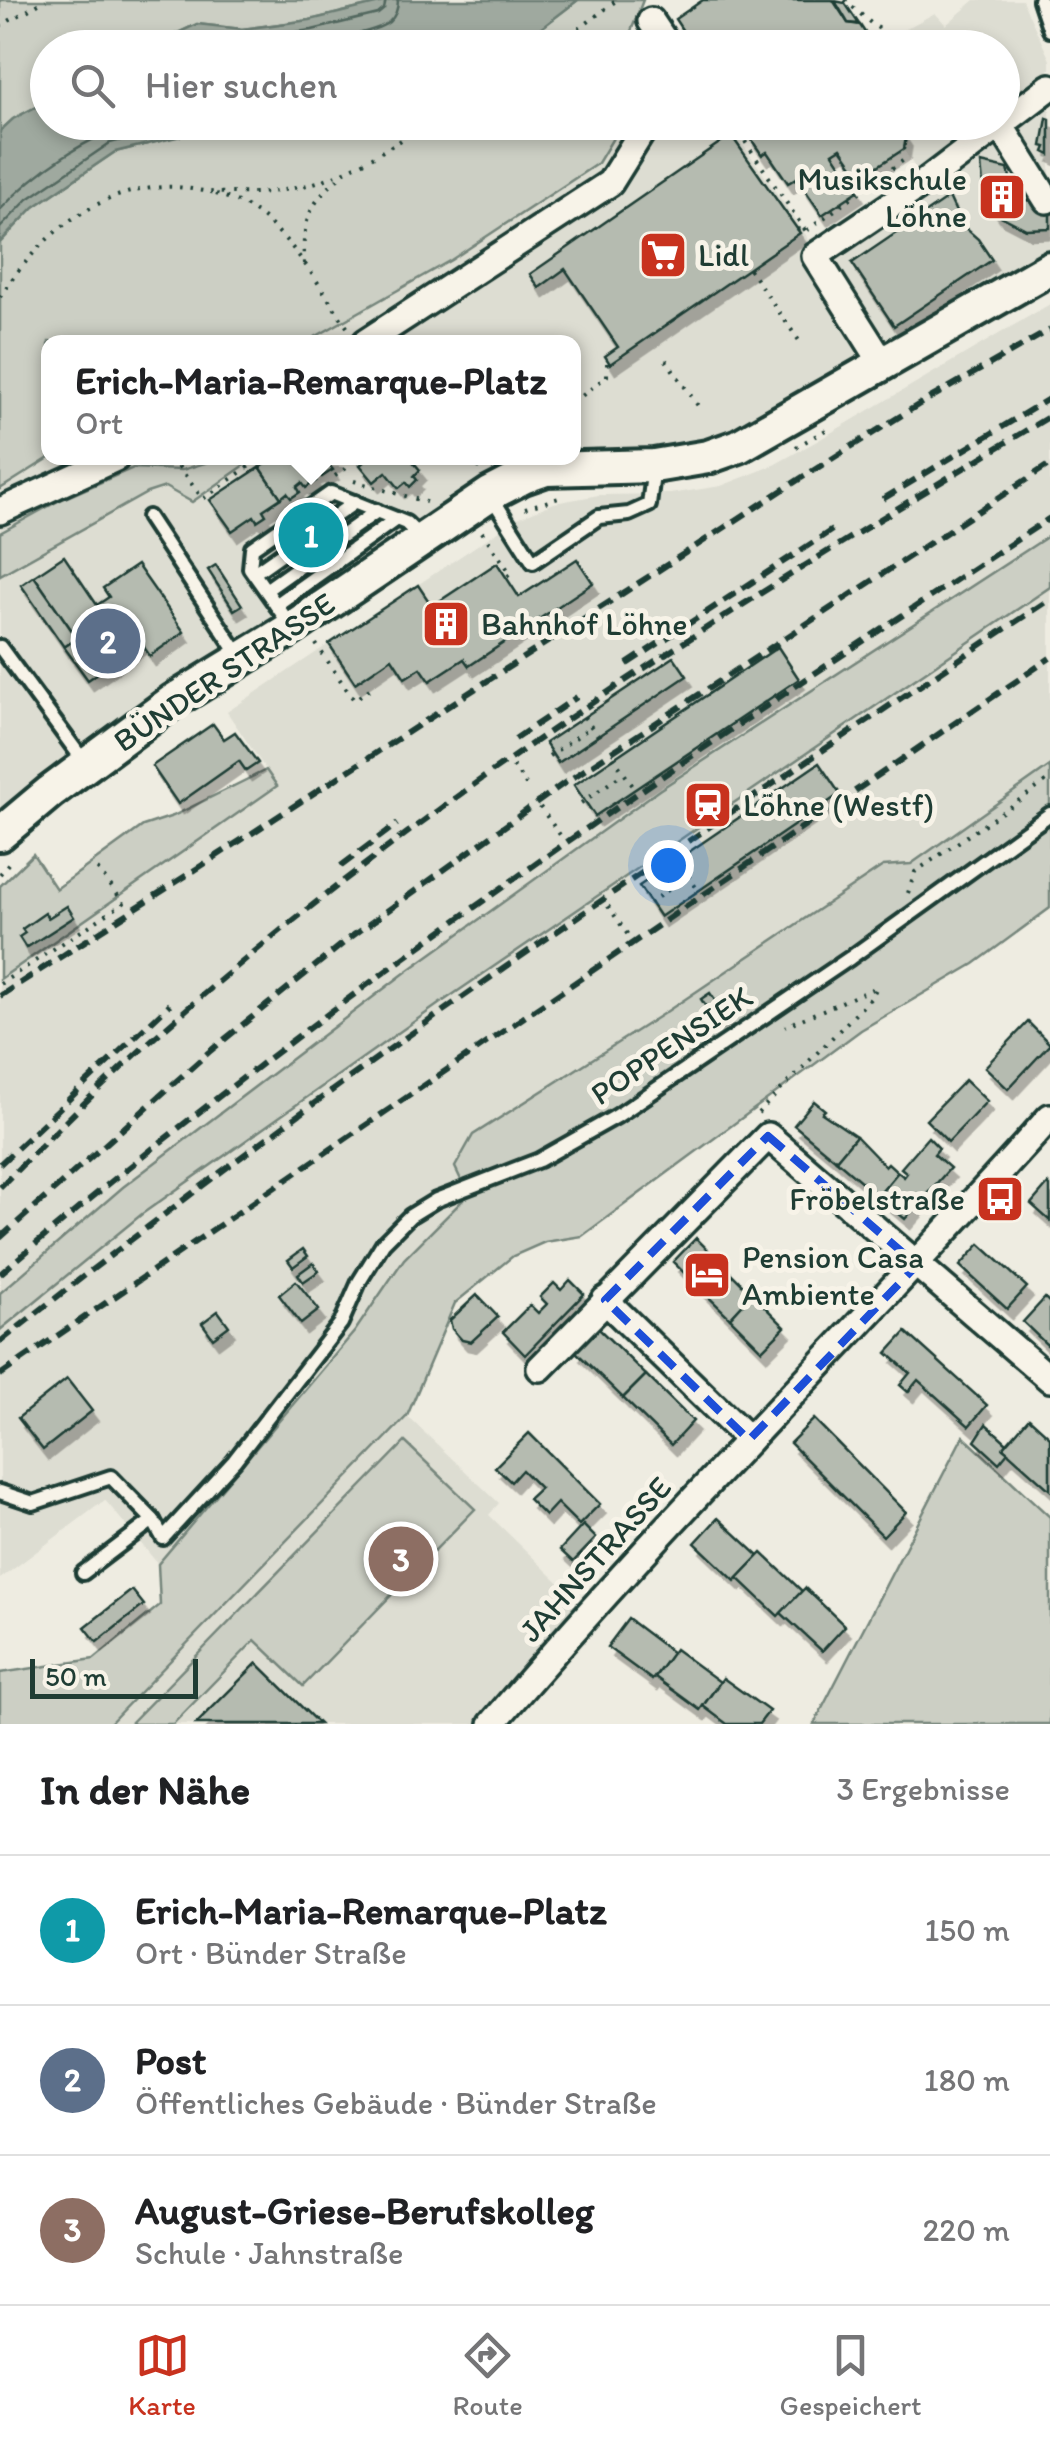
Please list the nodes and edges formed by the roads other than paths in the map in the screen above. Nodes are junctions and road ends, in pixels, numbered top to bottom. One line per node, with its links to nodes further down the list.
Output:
1 (1040, 0): 4 (lane)
2 (651, 21): 3 (street)
3 (657, 30)
4 (1050, 30)
5 (1050, 88): 6 (street)
6 (1020, 110)
7 (637, 140): 12 (street)
8 (980, 140): 13 (street)
9 (1009, 140): 10 (street)
10 (1047, 200)
11 (1050, 268): 13 (main road, BÜNDER STRASSE)
12 (377, 335)
13 (882, 364): 15 (main road, BÜNDER STRASSE)
14 (101, 465): 19 (street)
15 (654, 466): 16 (main road, BÜNDER STRASSE); 18 (lane)
16 (521, 467): 18 (main road, BÜNDER STRASSE)
17 (355, 502): 20 (lane); 23 (lane); 23 (lane)
18 (497, 506): 22 (main road, BÜNDER STRASSE)
19 (0, 511)
20 (377, 511): 22 (lane); 24 (lane)
21 (148, 517): 27 (lane)
22 (409, 529): 25 (main road, BÜNDER STRASSE)
23 (254, 574): 24 (lane)
24 (266, 590): 25 (lane)
25 (295, 626): 27 (main road, BÜNDER STRASSE)
26 (0, 646): 28 (lane)
27 (241, 658): 28 (main road, BÜNDER STRASSE)
28 (86, 765): 30 (main road, BÜNDER STRASSE)
29 (1050, 814): 38 (lane, POPPENSIEK)
30 (0, 834)
31 (1050, 1117): 32 (street, JAHNSTRASSE)
32 (917, 1265): 33 (street); 35 (street); 36 (street, JAHNSTRASSE)
33 (605, 1300): 34 (street); 36 (street)
34 (540, 1368)
35 (1050, 1378)
36 (749, 1440): 40 (street, JAHNSTRASSE)
37 (0, 1492): 38 (lane)
38 (153, 1520): 39 (lane)
39 (83, 1573)
40 (492, 1724)

